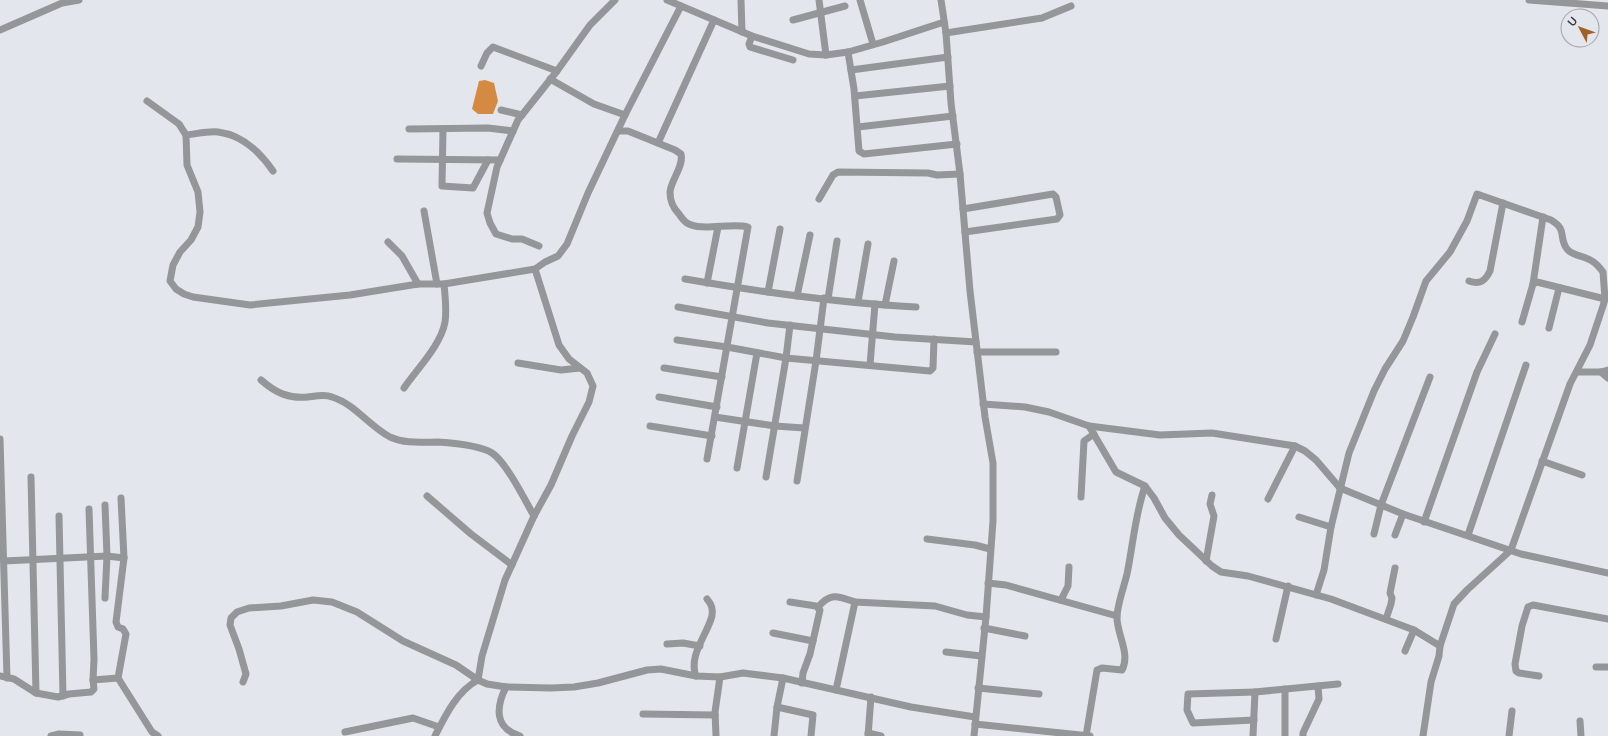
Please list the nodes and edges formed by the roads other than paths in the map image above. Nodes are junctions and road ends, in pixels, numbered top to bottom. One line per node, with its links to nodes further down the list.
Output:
1 (79, 0): 20 (street)
2 (615, 0): 31 (street)
3 (666, 0): 12 (street)
4 (741, 0): 21 (street)
5 (819, 0): 16 (street)
6 (860, 0): 24 (street)
7 (941, 0): 19 (street)
8 (1529, 0): 9 (street)
9 (1550, 1): 10 (street)
10 (1560, 1): 11 (street)
11 (1589, 2): 15 (street)
12 (681, 6): 17 (street); 38 (street)
13 (845, 6): 16 (street)
14 (1071, 6): 22 (street)
15 (1608, 6)
16 (821, 13): 18 (street); 26 (street)
17 (714, 20): 21 (street); 46 (street)
18 (793, 20)
19 (944, 22): 22 (street); 24 (street)
20 (0, 30)
21 (742, 32): 23 (street)
22 (946, 33): 27 (street)
23 (752, 36): 26 (street); 28 (street)
24 (873, 44): 25 (street)
25 (848, 52): 26 (street); 30 (street)
26 (826, 55)
27 (948, 57): 30 (street); 33 (street)
28 (793, 60)
29 (480, 66): 31 (street)
30 (851, 70): 34 (street)
31 (557, 71): 32 (street)
32 (550, 79): 37 (street); 38 (street)
33 (950, 86): 34 (street); 39 (street)
34 (855, 96): 40 (street)
35 (147, 101): 45 (street)
36 (501, 110): 37 (street)
37 (522, 115): 43 (street)
38 (625, 115): 44 (street)
39 (953, 116): 40 (street); 47 (street)
40 (858, 126): 47 (street)
41 (409, 129): 42 (street)
42 (443, 130): 43 (street); 49 (street)
43 (513, 131): 51 (street)
44 (618, 131): 46 (street); 68 (street)
45 (186, 135): 52 (street); 73 (street)
46 (658, 143): 59 (street)
47 (957, 144): 53 (street)
48 (397, 159): 49 (street)
49 (442, 160): 50 (street); 50 (street)
50 (488, 160): 51 (street)
51 (500, 160): 66 (street)
52 (273, 171)
53 (960, 174): 54 (street); 56 (street)
54 (819, 199)
55 (1503, 203): 58 (street); 70 (street); 136 (street)
56 (963, 208): 61 (street); 61 (street)
57 (424, 211): 74 (street)
58 (1543, 217): 71 (street); 75 (street)
59 (718, 227): 72 (street); 76 (street)
60 (780, 230): 78 (street)
61 (965, 232): 96 (street)
62 (810, 235): 79 (street)
63 (837, 241): 80 (street)
64 (388, 242): 73 (street)
65 (868, 244): 82 (street)
66 (539, 246)
67 (894, 261): 84 (street)
68 (535, 270): 74 (street); 106 (street)
69 (685, 279): 72 (street)
70 (1469, 281)
71 (1606, 281): 81 (street)
72 (707, 283): 76 (street)
73 (418, 284): 74 (street)
74 (440, 284): 114 (street)
75 (1533, 284): 77 (street); 88 (street)
76 (738, 288): 78 (street); 87 (street)
77 (1559, 288): 81 (street); 91 (street)
78 (768, 292): 79 (street)
79 (797, 296): 80 (street)
80 (826, 299): 82 (street); 90 (street)
81 (1605, 299): 109 (street)
82 (858, 302): 83 (street)
83 (875, 304): 84 (street); 92 (street)
84 (885, 305): 86 (street)
85 (678, 307): 87 (street)
86 (916, 307)
87 (733, 317): 89 (street); 97 (street)
88 (1522, 322)
89 (790, 325): 90 (street); 101 (street)
90 (820, 328): 92 (street); 102 (street)
91 (1549, 328)
92 (872, 334): 94 (street); 104 (street)
93 (1495, 334): 149 (street)
94 (934, 339): 96 (street); 104 (street)
95 (678, 340): 97 (street)
96 (976, 342): 98 (street)
97 (728, 347): 100 (street); 110 (street)
98 (977, 352): 99 (street); 116 (street)
99 (1056, 352)
100 (757, 353): 101 (street); 119 (street)
101 (786, 358): 102 (street); 121 (street)
102 (816, 361): 104 (street); 123 (street)
103 (518, 363): 106 (street)
104 (870, 365)
105 (1526, 365): 153 (street)
106 (580, 368): 147 (street)
107 (664, 368): 110 (street)
108 (1605, 371): 109 (street); 112 (street)
109 (1577, 372): 129 (street)
110 (722, 376): 117 (street)
111 (1430, 377): 143 (street)
112 (1608, 378)
113 (261, 380): 147 (street)
114 (404, 388)
115 (659, 397): 117 (street)
116 (983, 404): 122 (street); 155 (street)
117 (717, 407): 118 (street)
118 (715, 417): 119 (street); 125 (street)
119 (745, 422): 121 (street); 130 (street)
120 (650, 426): 125 (street)
121 (775, 426): 123 (street); 133 (street)
122 (1089, 426): 124 (street); 127 (street)
123 (804, 428): 134 (street)
124 (1094, 434): 135 (street); 139 (street)
125 (712, 436): 128 (street)
126 (0, 440): 161 (street)
127 (1295, 446): 136 (street); 141 (street)
128 (708, 459)
129 (1542, 461): 131 (street); 156 (street)
130 (737, 468)
131 (1582, 474)
132 (31, 477): 162 (street)
133 (766, 477)
134 (797, 481)
135 (1145, 486): 163 (street); 177 (street)
136 (1340, 488): 143 (street); 150 (street)
137 (1212, 495): 163 (street)
138 (427, 496): 164 (street)
139 (1081, 497)
140 (121, 498): 159 (street)
141 (1268, 499)
142 (105, 505): 157 (street)
143 (1381, 505): 145 (street); 151 (street)
144 (89, 509): 158 (street)
145 (1403, 514): 149 (street); 152 (street)
146 (59, 516): 160 (street)
147 (534, 516): 164 (street)
148 (1299, 517): 150 (street)
149 (1424, 522): 153 (street)
150 (1331, 527): 170 (street)
151 (1374, 534)
152 (1395, 535)
153 (1468, 535): 156 (street)
154 (927, 539): 155 (street)
155 (990, 549): 168 (street)
156 (1510, 550): 167 (street); 189 (street)
157 (107, 556): 158 (street); 159 (street); 171 (street)
158 (90, 557): 160 (street); 201 (street)
159 (124, 558): 199 (street)
160 (60, 559): 162 (street); 214 (street)
161 (4, 561): 162 (street); 197 (street)
162 (33, 561): 212 (street)
163 (1206, 561): 169 (street)
164 (512, 565): 202 (street)
165 (1069, 567): 173 (street)
166 (1395, 568): 179 (street)
167 (1608, 573)
168 (988, 583): 173 (street); 178 (street)
169 (1288, 586): 170 (street); 185 (street)
170 (1316, 595): 179 (street)
171 (105, 598)
172 (707, 599): 188 (street)
173 (1062, 600): 177 (street)
174 (790, 602): 176 (street)
175 (855, 602): 176 (street); 178 (street); 210 (street)
176 (818, 607): 186 (street)
177 (1117, 616): 237 (street)
178 (986, 617): 181 (street)
179 (1386, 619): 182 (street)
180 (1608, 619): 196 (street)
181 (984, 628): 184 (street); 192 (street)
182 (1414, 630): 189 (street); 190 (street)
183 (773, 633): 186 (street)
184 (1025, 636)
185 (1276, 639)
186 (813, 641): 204 (street)
187 (667, 644): 188 (street)
188 (700, 646): 195 (street)
189 (1440, 646): 242 (street)
190 (1405, 651)
191 (946, 652): 192 (street)
192 (981, 656): 208 (street)
193 (1596, 667): 194 (street)
194 (1608, 667)
195 (696, 676): 198 (street); 207 (street)
196 (1539, 676)
197 (3, 677): 212 (street)
198 (720, 677): 200 (street); 219 (street)
199 (118, 678): 201 (street); 229 (street)
200 (783, 678): 204 (street); 216 (street)
201 (93, 680): 214 (street)
202 (478, 680): 203 (street); 207 (street); 223 (street)
203 (243, 682)
204 (802, 683): 210 (street)
205 (1338, 684): 206 (street)
206 (1318, 686): 209 (street); 241 (street)
207 (506, 687): 231 (street)
208 (978, 688): 213 (street); 221 (street)
209 (1285, 689): 211 (street); 240 (street)
210 (836, 690): 215 (street)
211 (1255, 692): 220 (street); 220 (street)
212 (36, 693): 214 (street)
213 (1039, 694)
214 (63, 696)
215 (871, 697): 221 (street); 226 (street)
216 (777, 707): 233 (street); 234 (street)
217 (1512, 711): 243 (street)
218 (643, 714): 219 (street)
219 (715, 715): 232 (street)
220 (1254, 720): 239 (street)
221 (975, 721): 225 (street); 236 (street)
222 (1580, 721): 244 (street)
223 (439, 727): 224 (street); 230 (street)
224 (345, 732)
225 (1008, 732): 237 (street)
226 (868, 734): 235 (street)
227 (80, 735): 228 (street)
228 (51, 736)
229 (158, 736)
230 (434, 736)
231 (520, 736)
232 (716, 736)
233 (774, 736)
234 (811, 736)
235 (881, 736)
236 (974, 736)
237 (1086, 736): 238 (street)
238 (1091, 736)
239 (1253, 736)
240 (1285, 736)
241 (1303, 736)
242 (1423, 736)
243 (1509, 736)
244 (1581, 736)

